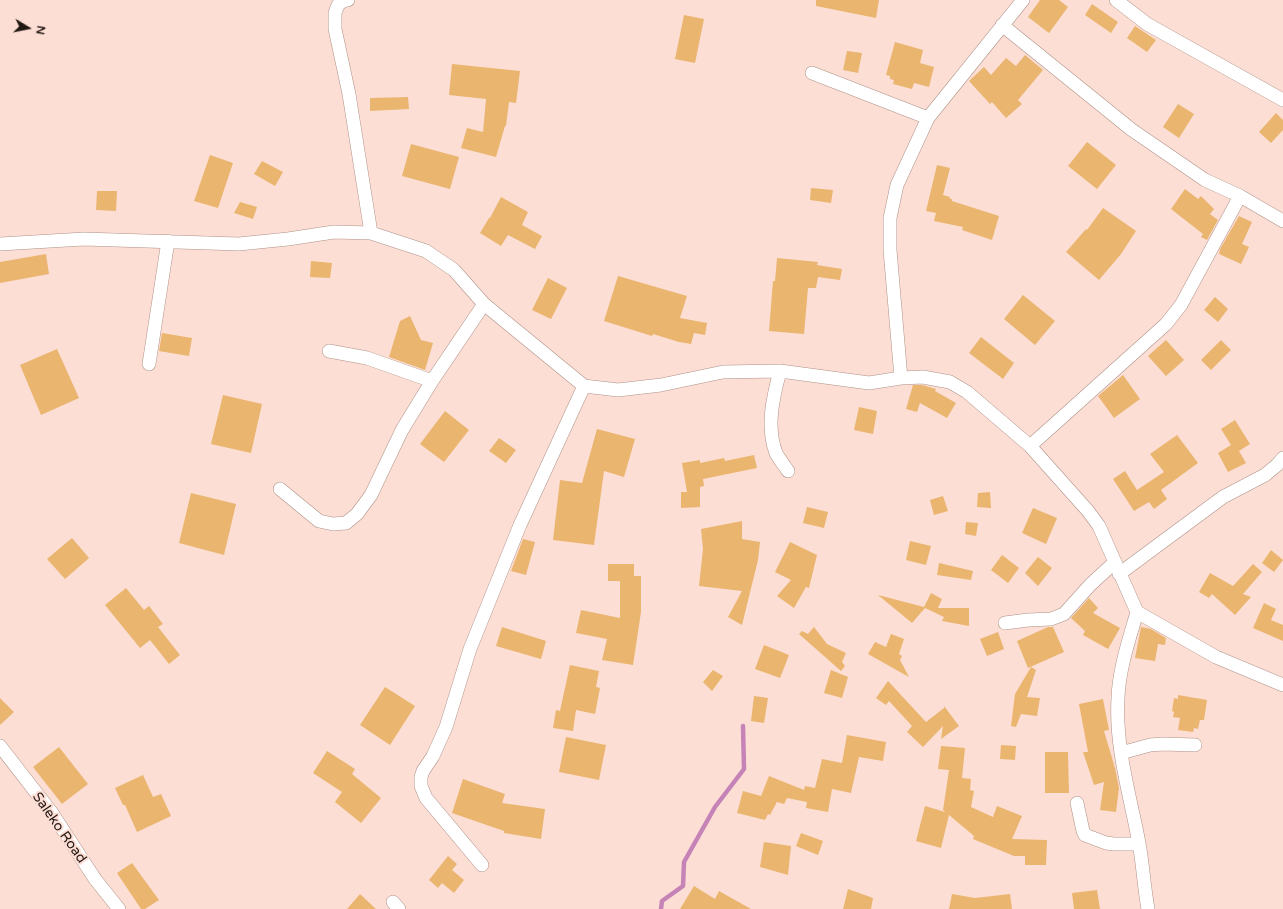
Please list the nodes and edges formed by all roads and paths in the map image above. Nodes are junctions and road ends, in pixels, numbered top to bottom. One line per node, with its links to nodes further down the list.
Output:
1 (348, 0): 10 (street)
2 (1023, 0): 4 (street)
3 (1116, 0): 6 (street)
4 (1002, 25): 7 (street); 8 (street)
5 (812, 73): 7 (street)
6 (1283, 100)
7 (928, 118): 17 (street)
8 (1240, 196): 9 (street); 20 (street)
9 (1283, 221)
10 (371, 233): 11 (street); 13 (street)
11 (168, 241): 12 (street); 15 (street)
12 (0, 244)
13 (484, 304): 18 (street); 19 (street)
14 (330, 351): 18 (street)
15 (149, 364)
16 (780, 371): 17 (street); 19 (street); 22 (street)
17 (901, 378): 20 (street)
18 (432, 380): 23 (street)
19 (584, 386): 34 (street)
20 (1030, 446): 24 (street)
21 (1283, 458): 25 (street)
22 (788, 471)
23 (280, 489)
24 (1115, 562): 25 (street); 27 (street)
25 (1120, 574): 26 (street)
26 (1137, 612): 28 (street); 31 (street)
27 (1005, 623)
28 (1283, 685)
29 (0, 746): 35 (street, Saleko Road)
30 (1195, 746): 31 (street)
31 (1121, 753): 33 (street)
32 (1077, 803): 33 (street)
33 (1139, 844): 36 (street)
34 (482, 866)
35 (119, 909)
36 (1148, 909)

